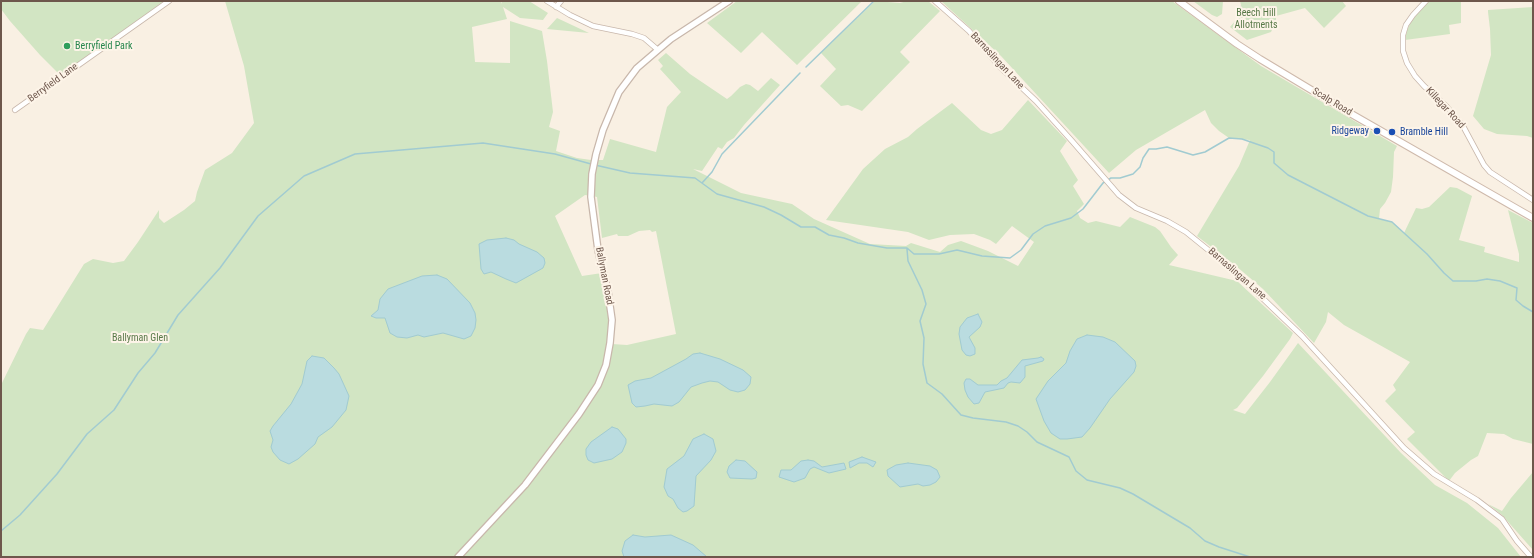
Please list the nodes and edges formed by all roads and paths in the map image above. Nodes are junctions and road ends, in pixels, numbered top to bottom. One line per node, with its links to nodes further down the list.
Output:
1 (170, 1): 10 (street, Berryfield Lane)
2 (546, 1): 8 (street)
3 (561, 1): 8 (street)
4 (729, 1): 9 (street, Ballyman Road)
5 (935, 1): 14 (street, Barnaslingan Lane)
6 (1179, 1): 12 (main road, Scalp Road)
7 (1426, 1): 11 (street, Killegar Road)
8 (556, 7): 9 (street)
9 (658, 50): 13 (street, Ballyman Road)
10 (15, 110)
11 (1533, 200)
12 (1533, 218)
13 (458, 557)
14 (1531, 557)

